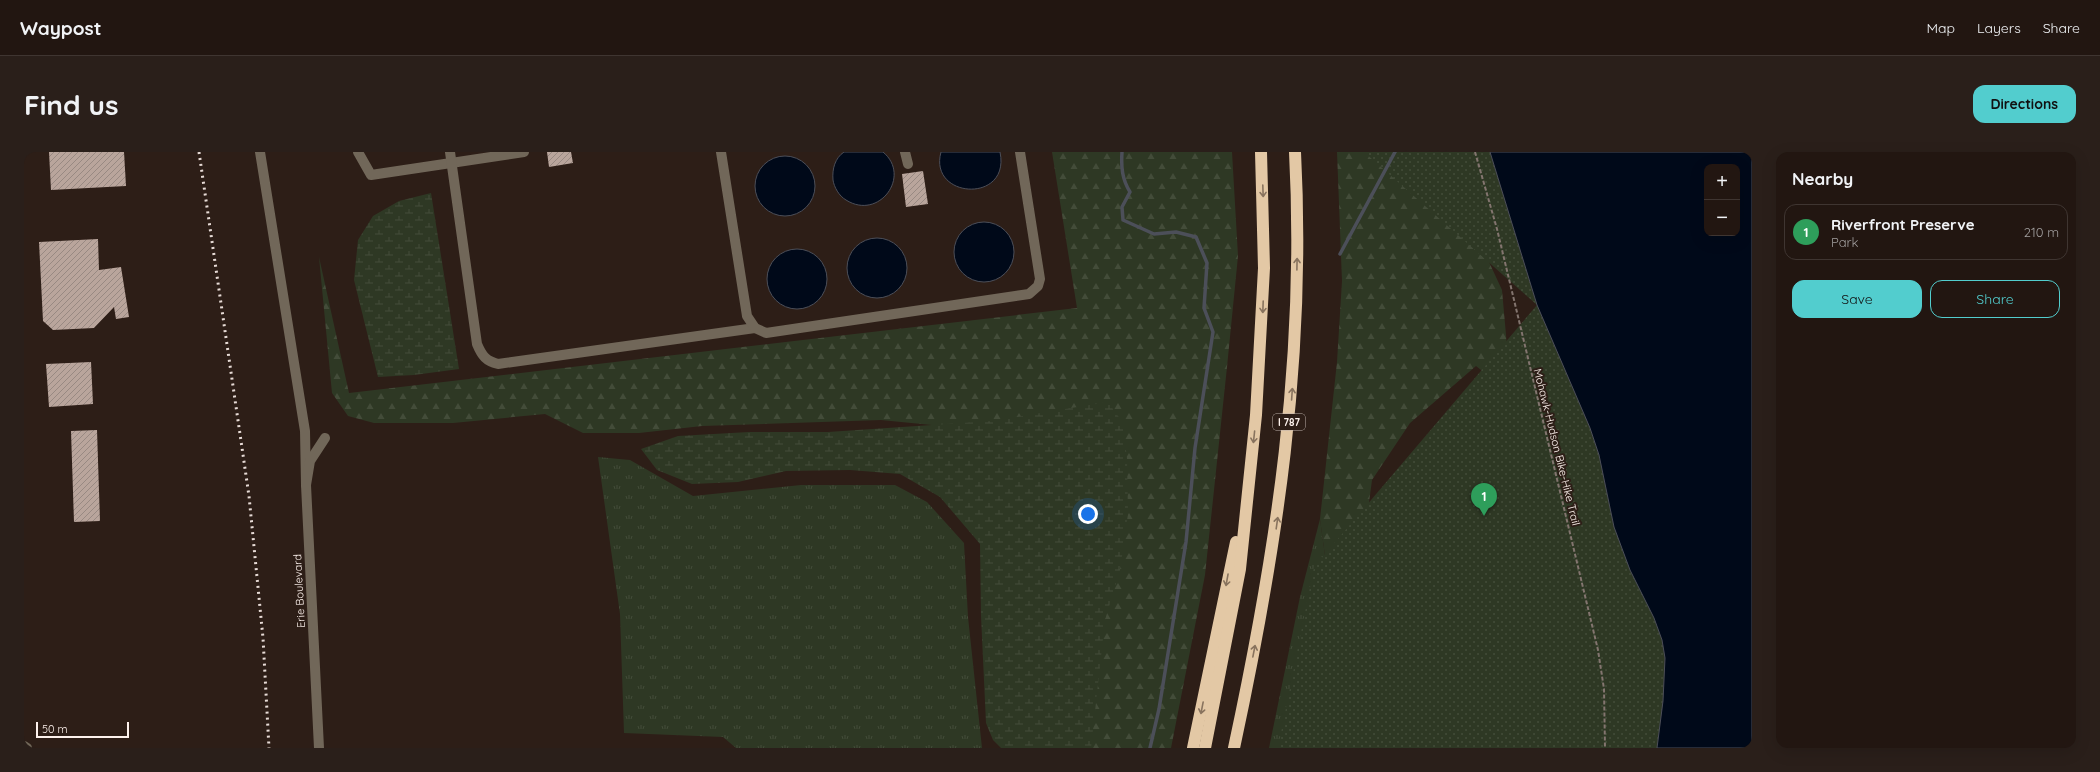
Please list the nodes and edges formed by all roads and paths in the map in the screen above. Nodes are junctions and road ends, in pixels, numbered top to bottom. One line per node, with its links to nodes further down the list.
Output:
1 (260, 152): 15 (street)
2 (358, 152): 11 (street)
3 (450, 152): 11 (street)
4 (524, 152): 11 (street)
5 (721, 152): 13 (street)
6 (905, 152): 12 (street)
7 (1020, 152): 13 (street)
8 (1261, 152): 16 (highway, I 787, one-way to 16)
9 (1295, 152): 17 (highway, I 787, one-way to 9)
10 (1475, 152): 25 (path, Mohawk-Hudson Bike-Hike Trail)
11 (451, 163): 13 (street)
12 (908, 164)
13 (755, 328)
14 (325, 438): 15 (street, Erie Boulevard)
15 (306, 485): 20 (street, Erie Boulevard)
16 (1246, 502): 21 (highway, one-way to 21); 22 (highway, I 787)
17 (1246, 689): 23 (highway, I 787); 24 (highway)
18 (24, 746): 19 (street)
19 (27, 748)
20 (319, 748)
21 (1193, 748)
22 (1205, 748)
23 (1234, 748)
24 (1241, 748)
25 (1606, 748)

